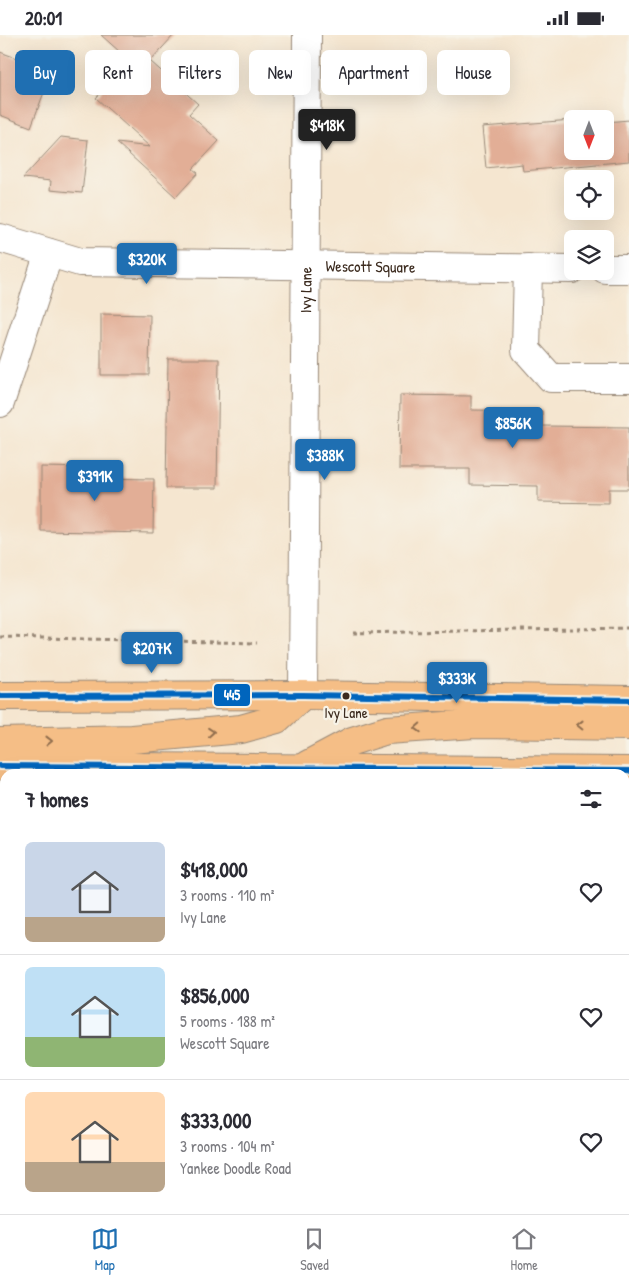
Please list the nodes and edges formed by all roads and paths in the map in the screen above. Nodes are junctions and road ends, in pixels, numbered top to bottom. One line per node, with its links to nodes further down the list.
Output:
1 (307, 35): 4 (street, Ivy Lane)
2 (0, 238): 3 (street, Wescott Square)
3 (49, 253): 4 (street, Wescott Square); 10 (street)
4 (304, 266): 5 (street, Wescott Square); 15 (street, Ivy Lane)
5 (528, 269): 6 (street, Wescott Square); 9 (street)
6 (564, 269)
7 (614, 269): 8 (street)
8 (629, 269)
9 (629, 378)
10 (0, 403)
11 (629, 628): 12 (path)
12 (353, 633)
13 (0, 637): 14 (path)
14 (257, 643)
15 (304, 695): 16 (main road); 17 (main road); 19 (main road, one-way to 15)
16 (0, 696)
17 (629, 700)
18 (629, 726): 22 (main road, one-way to 22)
19 (0, 742)
20 (0, 766): 21 (main road)
21 (182, 769)
22 (306, 769)

